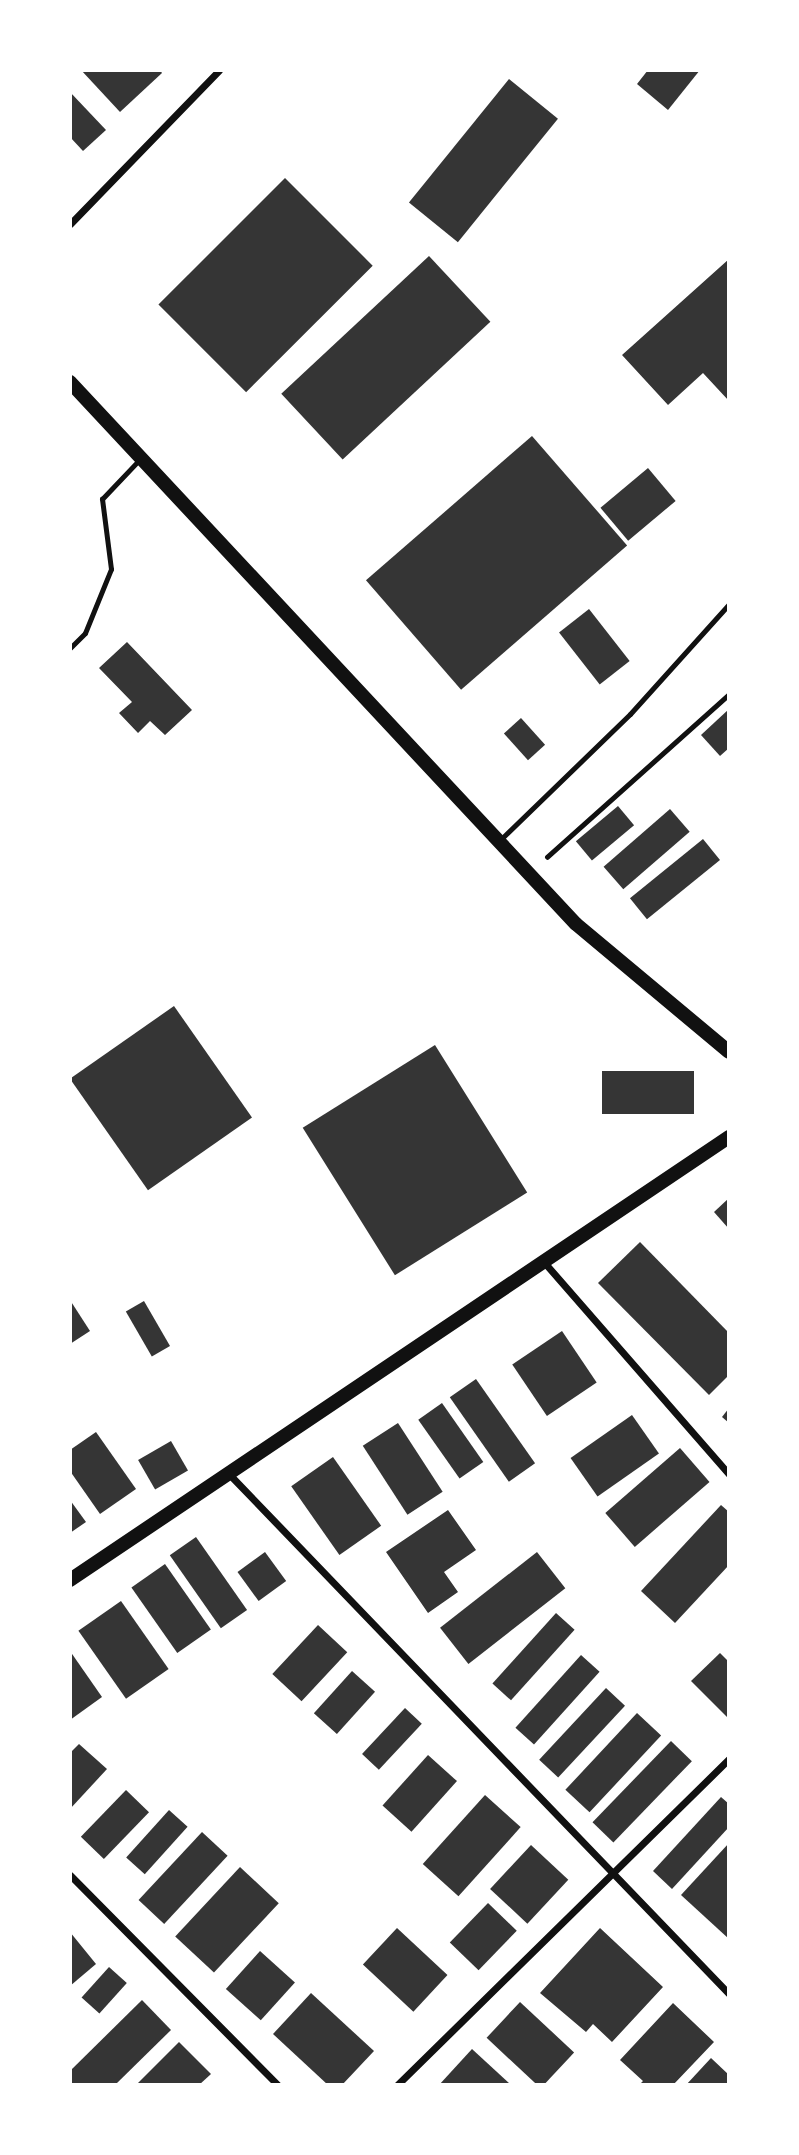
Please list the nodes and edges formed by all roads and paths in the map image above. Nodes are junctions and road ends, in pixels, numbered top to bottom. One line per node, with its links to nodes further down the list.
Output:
1 (219, 70): 2 (street)
2 (70, 224)
3 (70, 382): 4 (main road)
4 (142, 457): 6 (lane); 8 (main road)
5 (729, 604): 8 (lane)
6 (70, 648)
7 (729, 694): 9 (path)
8 (497, 842): 9 (main road)
9 (528, 874): 10 (main road)
10 (729, 1052)
11 (729, 1137): 12 (main road)
12 (542, 1261): 13 (main road); 14 (street)
13 (228, 1474): 15 (main road); 17 (street)
14 (729, 1474)
15 (70, 1580)
16 (729, 1759): 17 (street)
17 (614, 1874): 19 (street); 21 (street)
18 (70, 1875): 20 (street)
19 (729, 1994)
20 (278, 2085)
21 (397, 2085)

